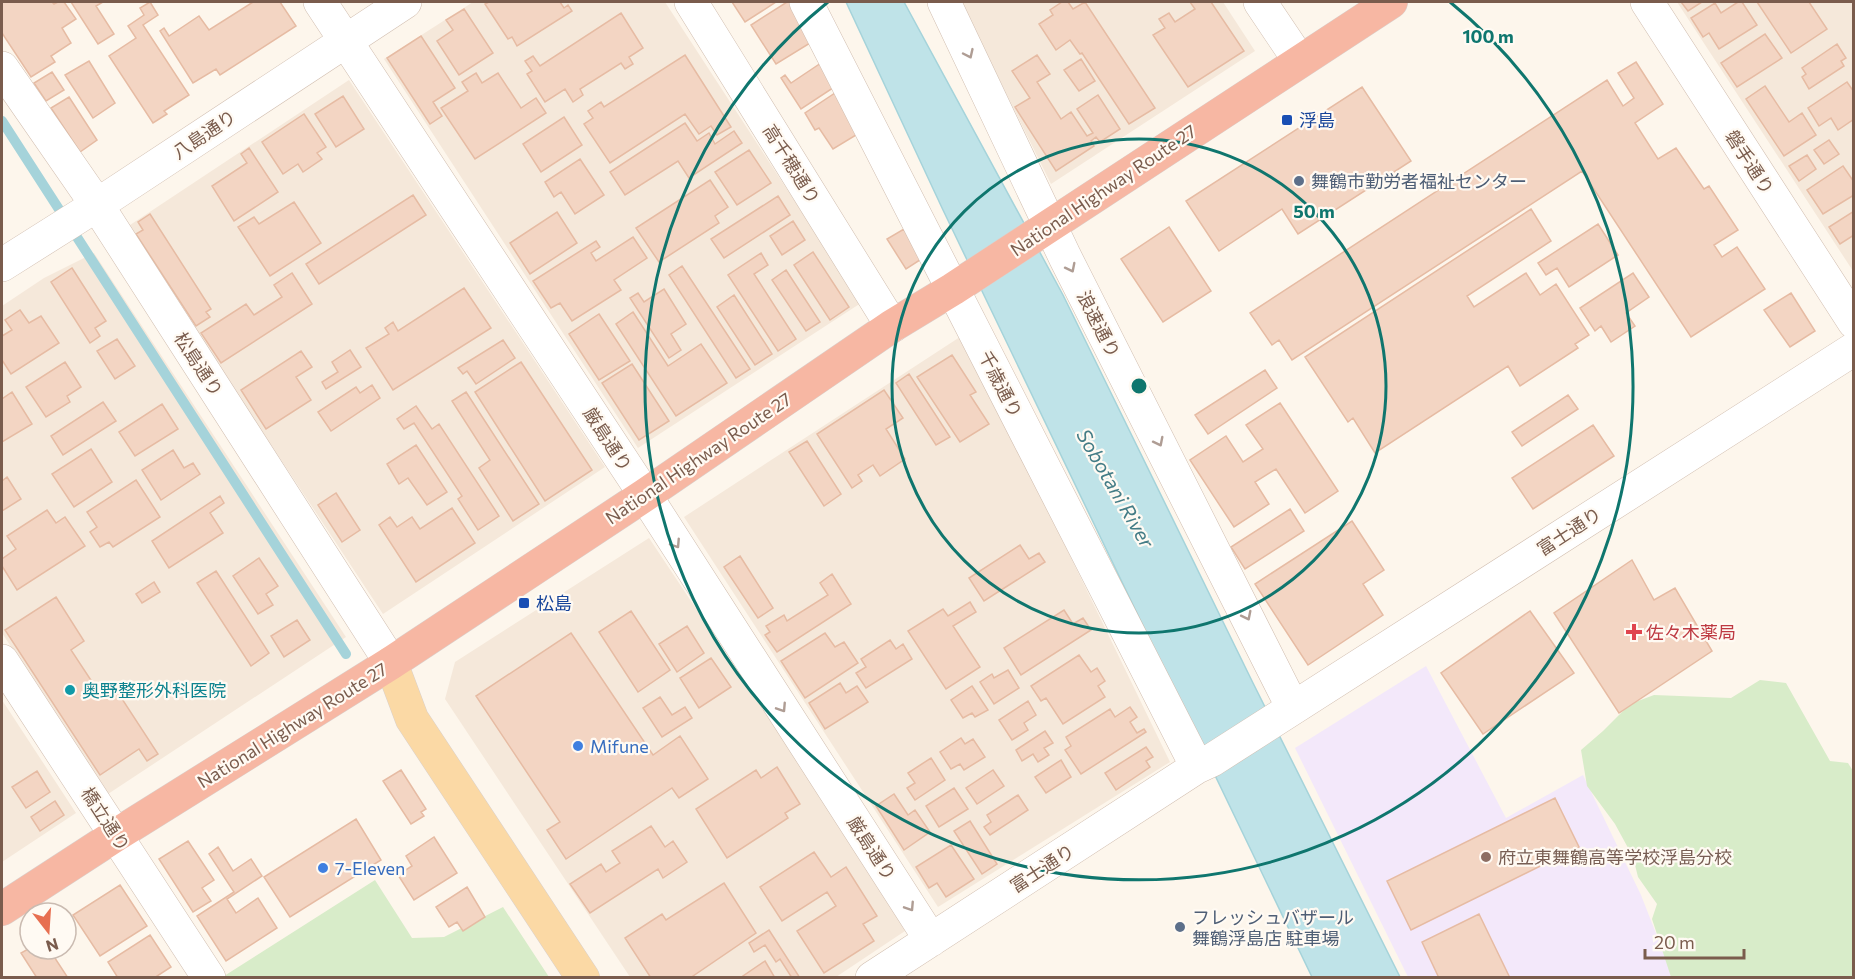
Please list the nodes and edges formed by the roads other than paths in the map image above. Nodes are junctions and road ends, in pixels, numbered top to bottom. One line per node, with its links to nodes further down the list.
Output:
1 (320, 2): 9 (street, 厳島通り)
2 (405, 2): 9 (street, 八島通り)
3 (691, 2): 17 (street, 高千穂通り)
4 (806, 2): 15 (street, 千歳通り)
5 (944, 2): 13 (street, 浪速通り, one-way to 13)
6 (1260, 2): 10 (street)
7 (1391, 2): 10 (highway, National Highway Route 27)
8 (1647, 2): 16 (street, 磐手通り)
9 (345, 40): 12 (street, 八島通り); 19 (street, 厳島通り)
10 (1299, 60): 13 (highway, National Highway Route 27)
11 (2, 68): 12 (street, 松島通り)
12 (97, 205): 14 (street, 八島通り); 21 (street, 松島通り)
13 (1047, 228): 15 (highway, National Highway Route 27); 22 (street, 浪速通り, one-way to 22)
14 (2, 265)
15 (959, 286): 17 (highway, National Highway Route 27); 23 (street, 千歳通り)
16 (1854, 322)
17 (892, 326): 19 (highway, National Highway Route 27)
18 (1854, 349): 22 (street, 富士通り)
19 (645, 495): 21 (highway, National Highway Route 27); 26 (street, 厳島通り, one-way to 26)
20 (2, 661): 24 (street, 橋立通り)
21 (390, 663): 24 (highway, National Highway Route 27); 28 (main road)
22 (1289, 710): 23 (street, 富士通り)
23 (1205, 764): 26 (street, 富士通り)
24 (116, 835): 25 (highway, National Highway Route 27); 27 (street, 橋立通り)
25 (2, 909)
26 (931, 940): 29 (street, 富士通り)
27 (209, 978)
28 (583, 978)
29 (872, 978)

